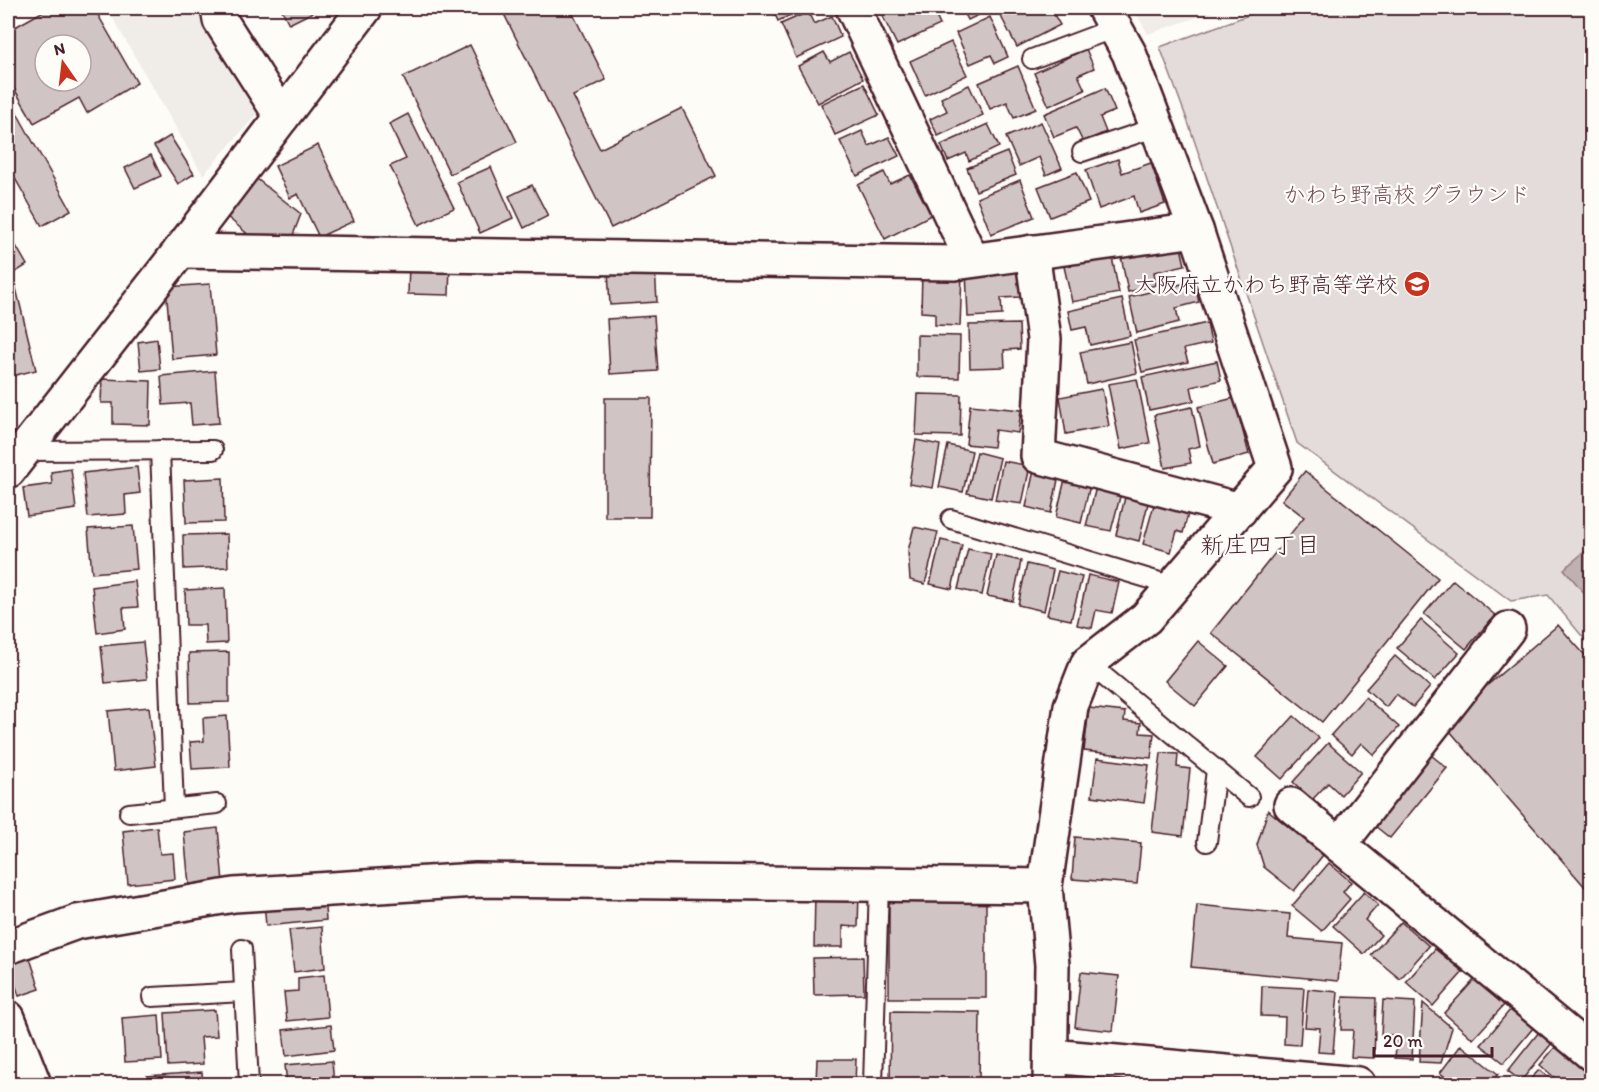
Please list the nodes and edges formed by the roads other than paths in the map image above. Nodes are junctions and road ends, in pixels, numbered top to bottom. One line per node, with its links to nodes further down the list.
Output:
1 (218, 8): 6 (street)
2 (365, 8): 6 (street)
3 (853, 8): 12 (street)
4 (1109, 18): 5 (lane); 7 (street)
5 (1032, 59)
6 (282, 117): 10 (street)
7 (1157, 127): 8 (lane); 9 (street)
8 (1082, 152)
9 (1196, 230): 11 (street); 16 (street)
10 (180, 251): 12 (street); 15 (street)
11 (1032, 252): 12 (street); 16 (street)
12 (972, 261)
13 (160, 450): 14 (lane); 15 (lane); 25 (lane)
14 (213, 450)
15 (15, 461)
16 (1240, 510): 18 (street)
17 (951, 519): 18 (lane)
18 (1173, 586): 20 (street)
19 (1509, 629): 28 (street)
20 (1088, 663): 21 (lane); 30 (street)
21 (1216, 770): 22 (lane); 27 (lane)
22 (1249, 797)
23 (217, 804): 25 (lane)
24 (1291, 805): 28 (street)
25 (174, 808): 26 (lane)
26 (129, 813)
27 (1208, 842)
28 (1339, 845): 36 (street)
29 (879, 884): 30 (street); 31 (street); 40 (lane)
30 (1045, 886): 37 (street)
31 (8, 947)
32 (242, 949): 33 (lane)
33 (244, 992): 34 (lane); 39 (lane)
34 (152, 997)
35 (8, 1018): 38 (street)
36 (1592, 1054)
37 (1050, 1070): 41 (street)
38 (34, 1084)
39 (249, 1084)
40 (873, 1084)
41 (1358, 1084)

